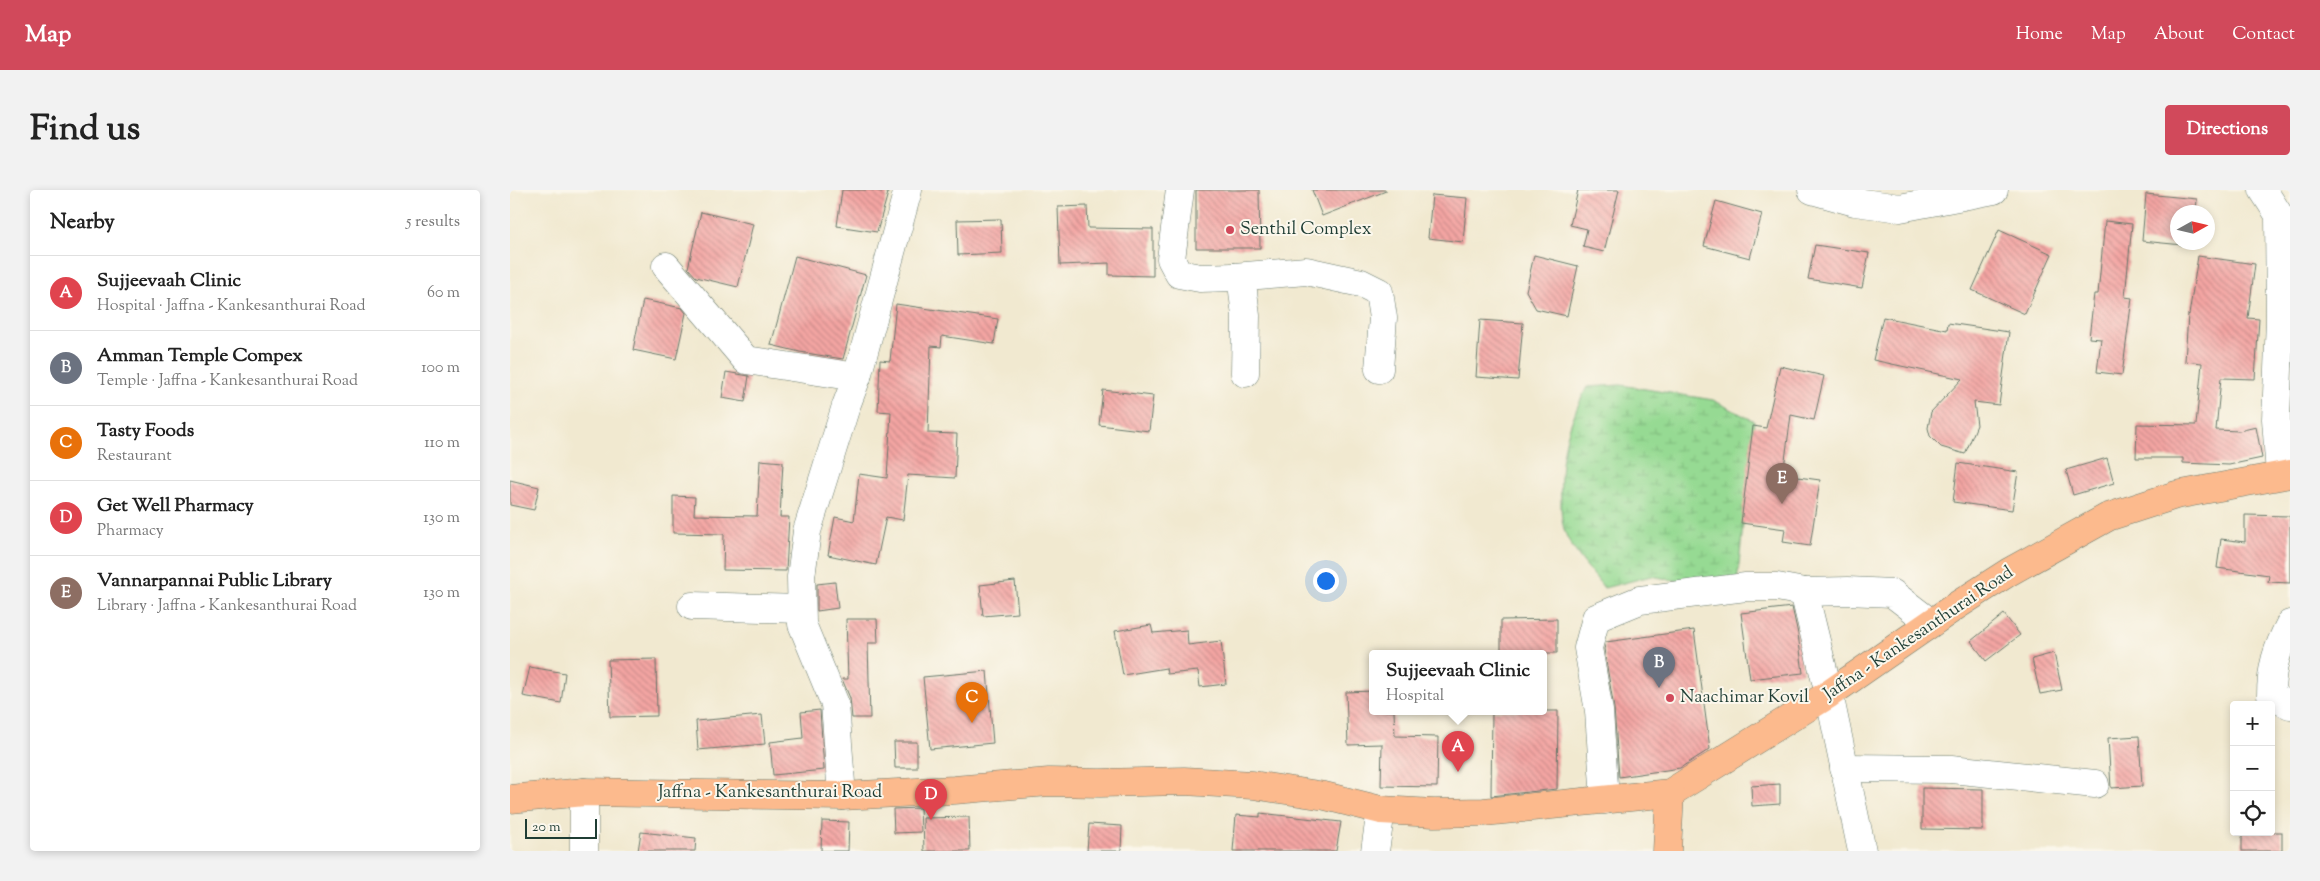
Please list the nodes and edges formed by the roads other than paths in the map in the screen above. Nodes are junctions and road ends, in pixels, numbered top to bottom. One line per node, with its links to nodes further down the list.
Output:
1 (908, 190): 11 (street)
2 (1180, 190): 8 (street)
3 (1812, 190): 4 (street)
4 (1994, 190)
5 (2264, 190): 6 (street)
6 (2285, 210): 12 (street)
7 (666, 266): 11 (street)
8 (1234, 277): 9 (street); 10 (street)
9 (1379, 369)
10 (1245, 373)
11 (857, 376): 15 (street)
12 (2285, 475): 16 (main road, Jaffna - Kankesanthurai Road)
13 (1804, 592): 16 (street); 18 (street); 26 (street)
14 (692, 606): 15 (street)
15 (801, 609): 24 (street)
16 (1931, 623): 18 (main road, Jaffna - Kankesanthurai Road)
17 (2290, 624): 19 (street)
18 (1829, 694): 20 (street); 23 (main road, Jaffna - Kankesanthurai Road)
19 (2290, 705)
20 (1844, 768): 21 (street); 31 (street)
21 (2095, 784)
22 (584, 792): 24 (main road, Jaffna - Kankesanthurai Road); 25 (main road, Jaffna - Kankesanthurai Road); 28 (street)
23 (1670, 793): 26 (main road, Jaffna - Kankesanthurai Road); 30 (main road)
24 (842, 796): 27 (main road, Jaffna - Kankesanthurai Road)
25 (510, 799)
26 (1605, 800): 27 (main road, Jaffna - Kankesanthurai Road)
27 (1382, 810): 29 (street)
28 (584, 851)
29 (1375, 851)
30 (1668, 851)
31 (1862, 851)

